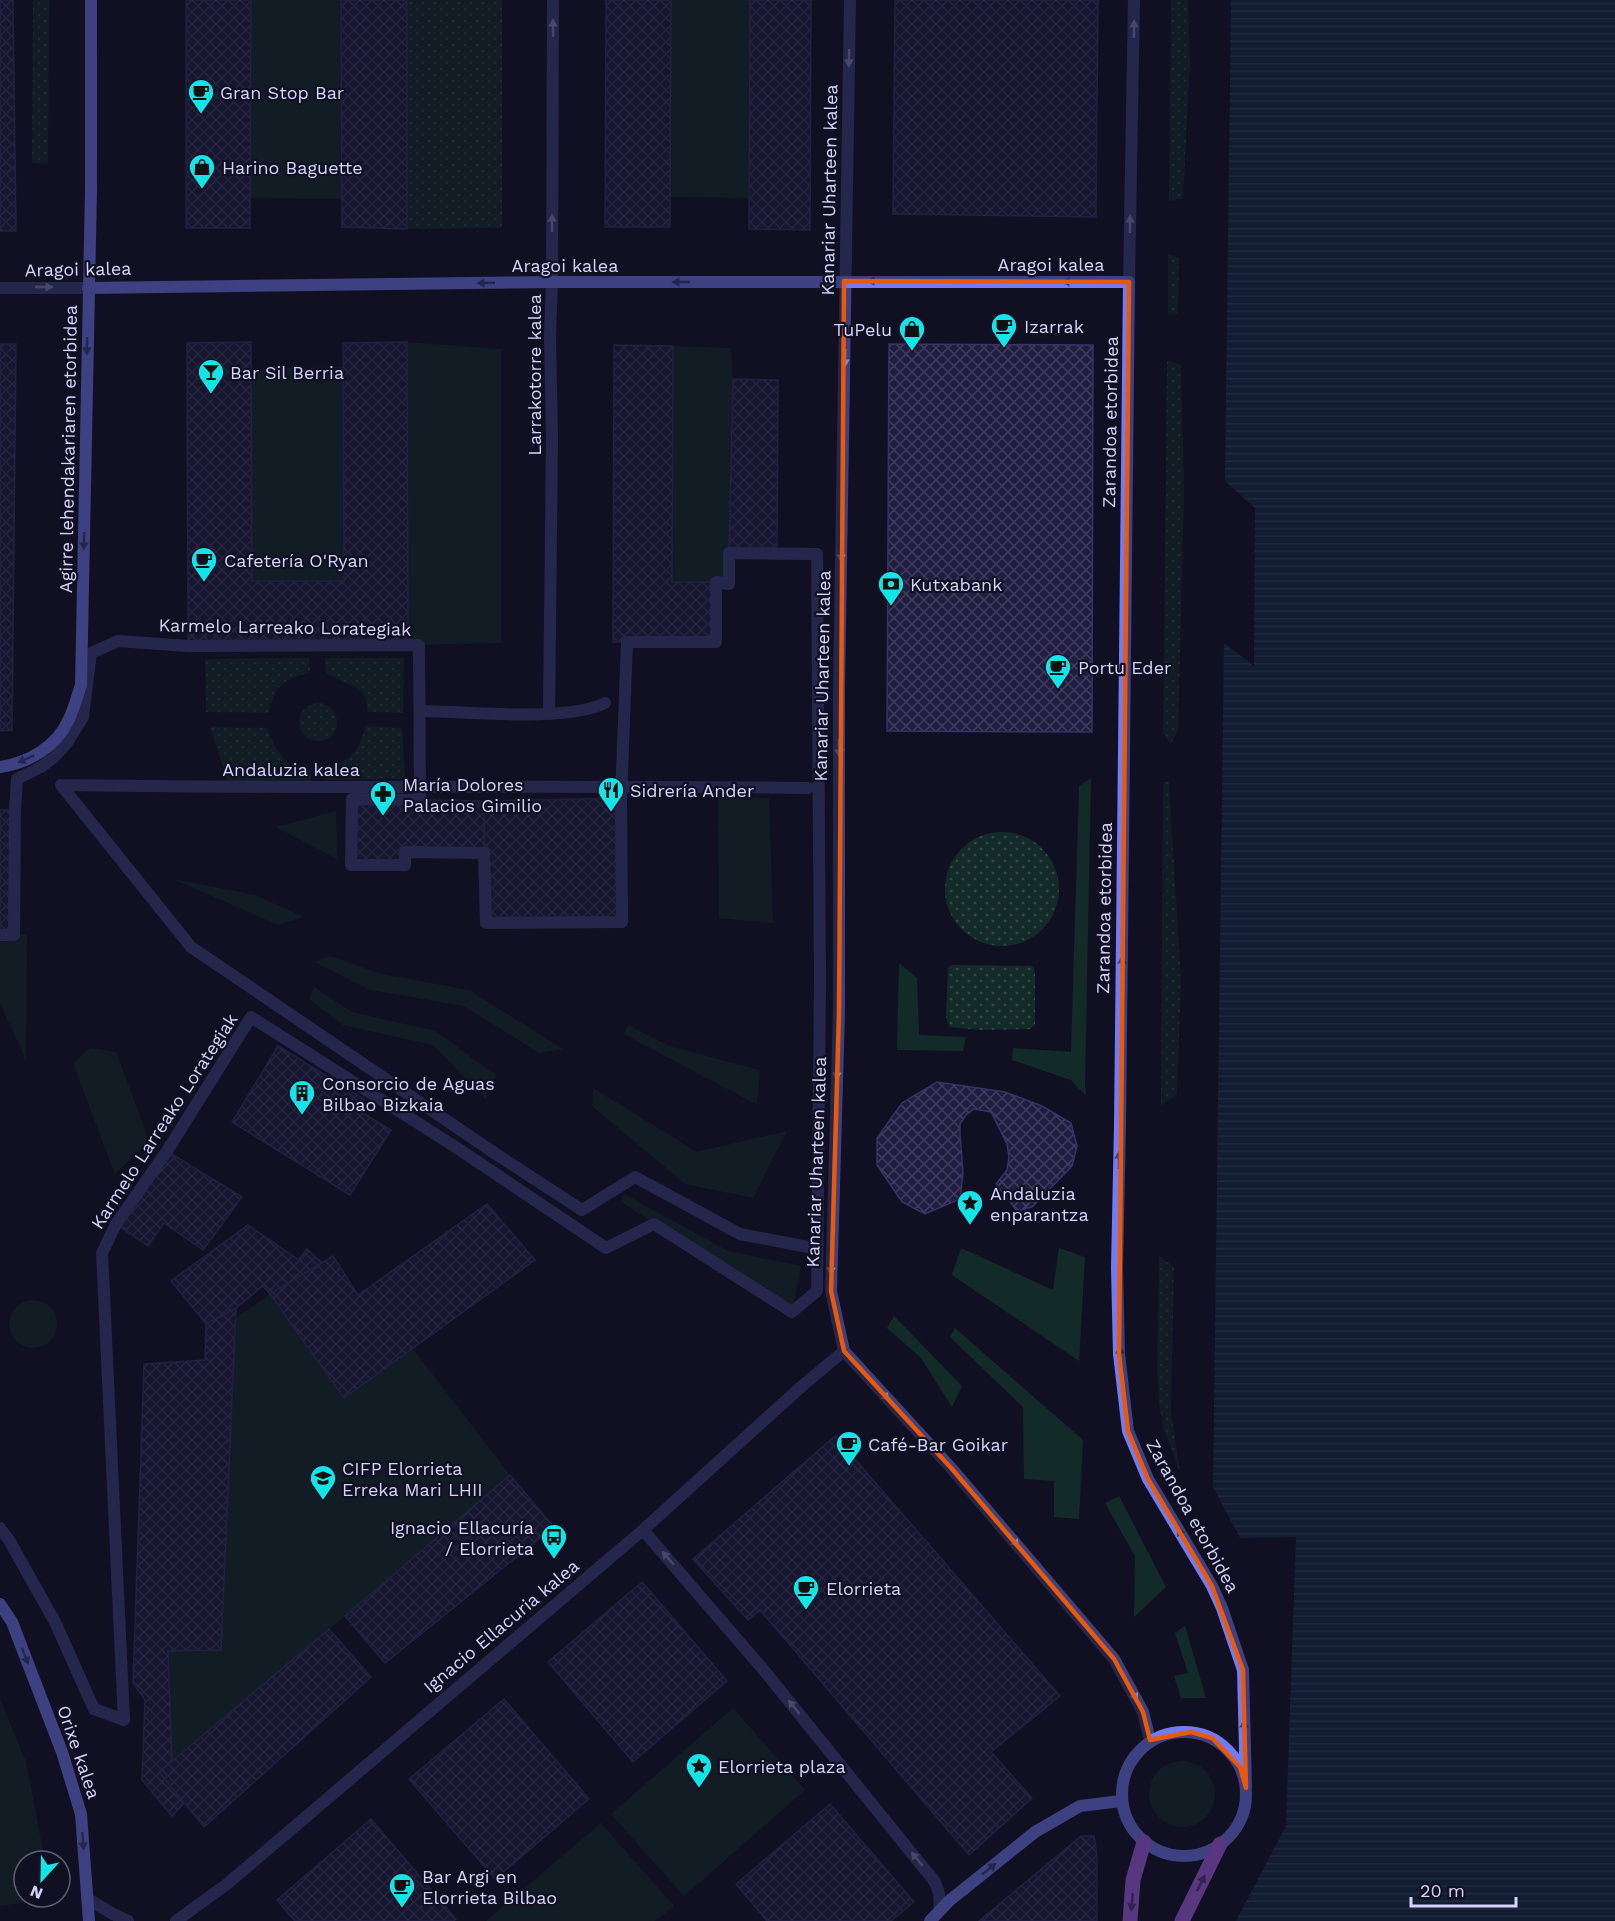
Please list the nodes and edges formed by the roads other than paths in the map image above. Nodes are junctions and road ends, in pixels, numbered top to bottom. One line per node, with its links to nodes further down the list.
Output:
1 (91, 0): 9 (main road, Agirre lehendakariaren etorbidea)
2 (554, 0): 5 (street, Larrakotorre kalea, one-way to 2)
3 (850, 0): 6 (street, Kanariar Uharteen kalea, one-way to 6)
4 (1134, 0): 7 (street, Zarandoa etorbidea, one-way to 4)
5 (552, 282): 6 (main road, Aragoi kalea, one-way to 5); 9 (main road, Aragoi kalea, one-way to 9); 12 (street, Larrakotorre kalea)
6 (844, 282): 7 (main road, Aragoi kalea, one-way to 6); 19 (street, Kanariar Uharteen kalea, one-way to 19)
7 (1129, 282): 24 (main road, Zarandoa etorbidea, one-way to 7)
8 (0, 288): 9 (street, Aragoi kalea, one-way to 9)
9 (88, 288): 13 (main road, Agirre lehendakariaren etorbidea, one-way to 13)
10 (605, 703): 12 (street)
11 (425, 711): 12 (street)
12 (549, 714)
13 (0, 767)
14 (621, 786): 15 (street, Andaluzia kalea); 15 (street, Karmelo Larreako Lorategiak); 16 (street, Andaluzia kalea); 20 (street, Karmelo Larreako Lorategiak)
15 (419, 787): 17 (street, Karmelo Larreako Lorategiak); 18 (street, Andaluzia kalea)
16 (808, 788)
17 (0, 935)
18 (813, 1248)
19 (844, 1352): 21 (street, Ignacio Ellacuria kalea); 23 (street, one-way to 23)
20 (0, 1528)
21 (643, 1530): 29 (street, one-way to 21); 32 (street, Ignacio Ellacuria kalea)
22 (0, 1604): 28 (main road, Orixe kalea, one-way to 28)
23 (1150, 1740): 24 (main road); 25 (main road)
24 (1246, 1788): 27 (main road)
25 (1121, 1801): 26 (main road); 29 (main road, one-way to 25)
26 (1144, 1842): 27 (main road); 34 (main road, one-way to 34)
27 (1220, 1844): 35 (main road, one-way to 27)
28 (88, 1899): 30 (main road, Orixe kalea); 31 (street)
29 (940, 1910): 33 (main road)
30 (89, 1921)
31 (128, 1921)
32 (176, 1921)
33 (930, 1921)
34 (1130, 1921)
35 (1182, 1921)

